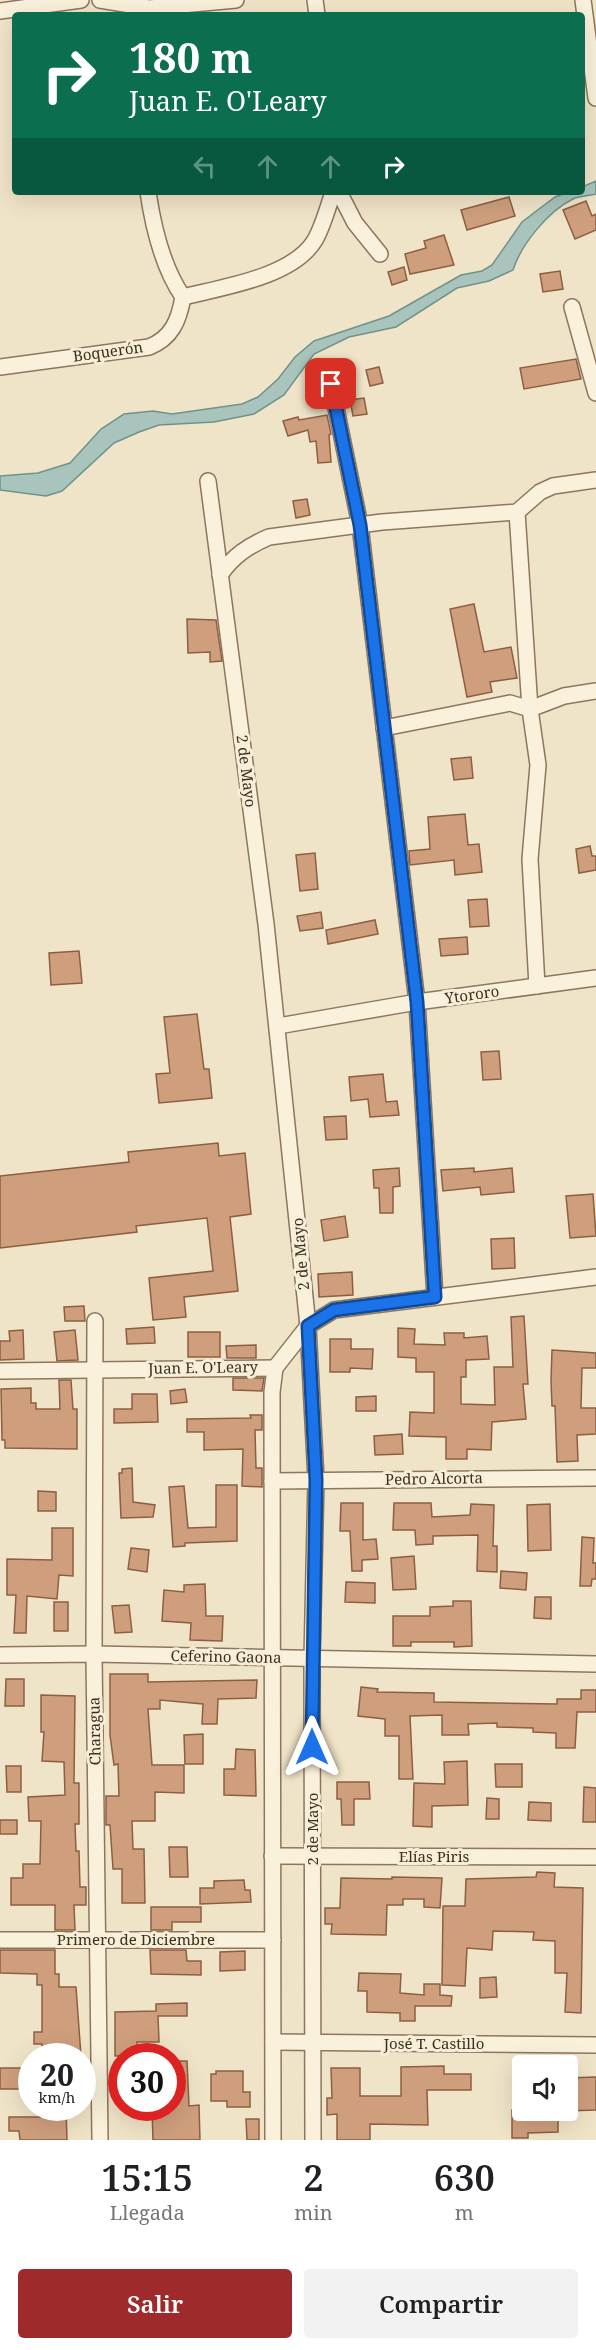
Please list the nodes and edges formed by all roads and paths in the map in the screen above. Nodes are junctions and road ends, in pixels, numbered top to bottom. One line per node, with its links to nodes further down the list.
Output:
1 (81, 0): 5 (street)
2 (100, 0): 4 (street)
3 (236, 0): 4 (street)
4 (126, 6)
5 (0, 10)
6 (585, 15): 7 (street)
7 (596, 98)
8 (148, 195): 12 (street)
9 (332, 195): 12 (street)
10 (341, 195): 11 (street)
11 (380, 254)
12 (183, 297): 14 (street, Boquerón)
13 (572, 307): 16 (street)
14 (0, 366)
15 (331, 384): 20 (street)
16 (596, 393)
17 (596, 480): 19 (street)
18 (208, 481): 21 (street, 2 de Mayo)
19 (517, 512): 20 (street); 23 (street)
20 (360, 525): 21 (street); 24 (street)
21 (220, 575): 28 (street, 2 de Mayo)
22 (596, 691): 23 (street)
23 (531, 709): 24 (street); 26 (street)
24 (384, 728): 27 (street)
25 (596, 978): 26 (street, Ytororo)
26 (537, 986): 27 (street, Ytororo)
27 (417, 1002): 28 (street, Ytororo); 30 (street)
28 (278, 1026): 32 (street, 2 de Mayo)
29 (596, 1277): 30 (street, Juan E. O'Leary)
30 (435, 1297): 32 (street, Juan E. O'Leary)
31 (94, 1321): 34 (street, Charagua)
32 (308, 1326): 33 (street, Juan E. O'Leary); 37 (street, 2 de Mayo)
33 (275, 1368): 34 (street, Juan E. O'Leary); 38 (street)
34 (96, 1370): 35 (street, Juan E. O'Leary); 39 (street, Charagua)
35 (0, 1371)
36 (596, 1478): 37 (street, Pedro Alcorta)
37 (316, 1480): 38 (street, Pedro Alcorta); 42 (street, 2 de Mayo)
38 (272, 1481): 41 (street)
39 (94, 1654): 40 (street, Ceferino Gaona); 41 (street, Ceferino Gaona); 48 (street, Charagua)
40 (0, 1655)
41 (272, 1658): 42 (street, Ceferino Gaona); 44 (street)
42 (312, 1659): 43 (street, Ceferino Gaona); 45 (street, 2 de Mayo)
43 (596, 1664)
44 (272, 1856): 45 (street, Elías Piris); 49 (street)
45 (313, 1857): 46 (street, Elías Piris); 51 (street, 2 de Mayo)
46 (596, 1857)
47 (0, 1940): 48 (street, Primero de Diciembre)
48 (97, 1940): 49 (street, Primero de Diciembre); 53 (street, Charagua)
49 (273, 1940): 50 (street)
50 (273, 2042): 51 (street, José T. Castillo); 54 (street)
51 (314, 2043): 52 (street, José T. Castillo); 55 (street, 2 de Mayo)
52 (596, 2045)
53 (100, 2140)
54 (273, 2140)
55 (313, 2140)

